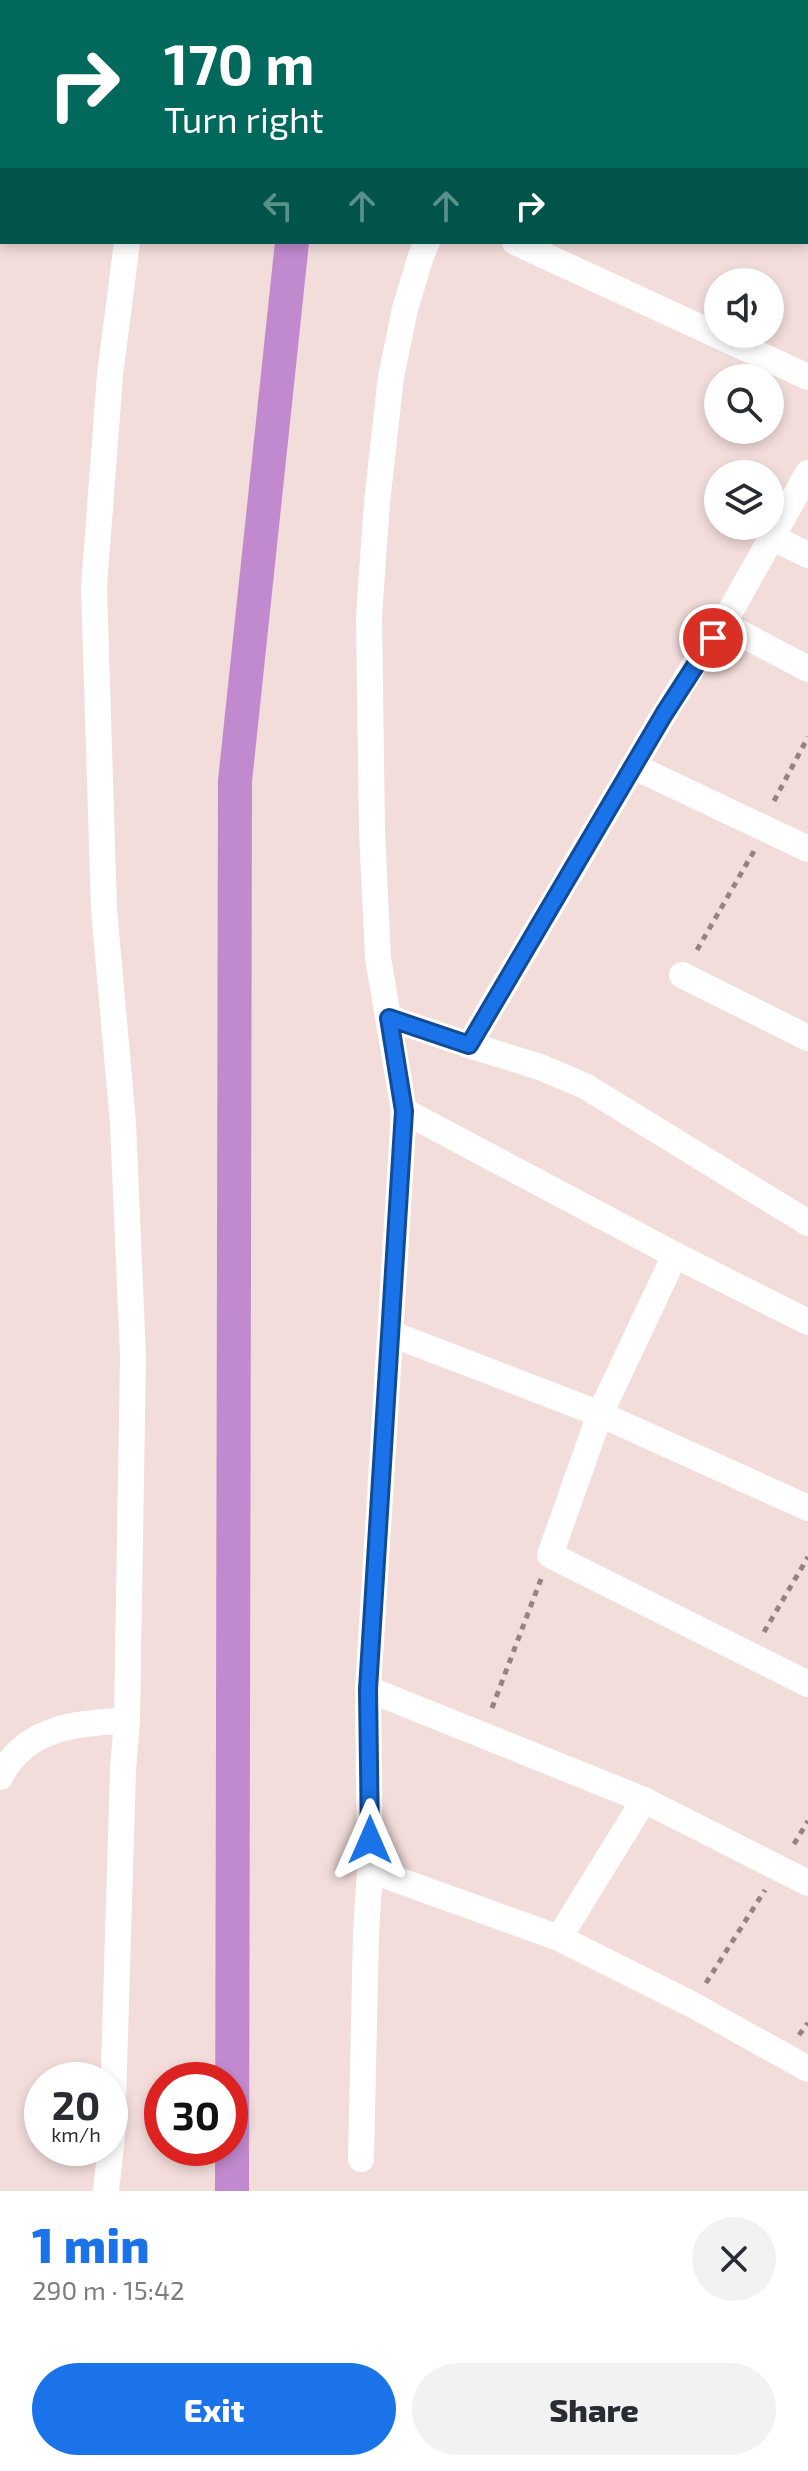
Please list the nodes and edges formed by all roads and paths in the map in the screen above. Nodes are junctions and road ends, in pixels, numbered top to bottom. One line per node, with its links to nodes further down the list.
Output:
1 (127, 244): 32 (street)
2 (426, 244): 17 (street)
3 (519, 244): 4 (street)
4 (808, 377)
5 (808, 473): 6 (street)
6 (784, 515)
7 (769, 540): 10 (street)
8 (777, 540): 9 (street)
9 (808, 555)
10 (723, 624): 11 (street); 13 (street)
11 (808, 669)
12 (808, 737): 14 (path)
13 (635, 767): 14 (street); 19 (street)
14 (763, 828): 15 (street); 16 (path)
15 (808, 849)
16 (682, 975): 18 (street)
17 (389, 1018): 19 (street); 20 (street)
18 (808, 1038)
19 (469, 1045): 21 (street)
20 (404, 1111): 22 (street); 24 (street)
21 (808, 1223)
22 (675, 1255): 23 (street); 25 (street)
23 (808, 1322)
24 (392, 1334): 25 (street); 31 (street)
25 (600, 1414): 26 (street); 27 (street)
26 (808, 1508)
27 (550, 1555): 29 (street); 33 (path)
28 (808, 1557): 29 (path)
29 (752, 1654): 30 (street)
30 (808, 1684)
31 (368, 1689): 33 (street); 38 (street)
32 (127, 1720): 34 (street); 44 (street)
33 (482, 1735): 35 (street)
34 (0, 1777)
35 (644, 1800): 37 (street); 40 (street)
36 (808, 1821): 37 (path)
37 (778, 1869): 39 (street); 41 (path)
38 (370, 1870): 40 (street); 43 (street)
39 (808, 1883)
40 (559, 1938): 41 (street)
41 (693, 2005): 42 (street)
42 (808, 2069)
43 (361, 2159)
44 (106, 2191)

